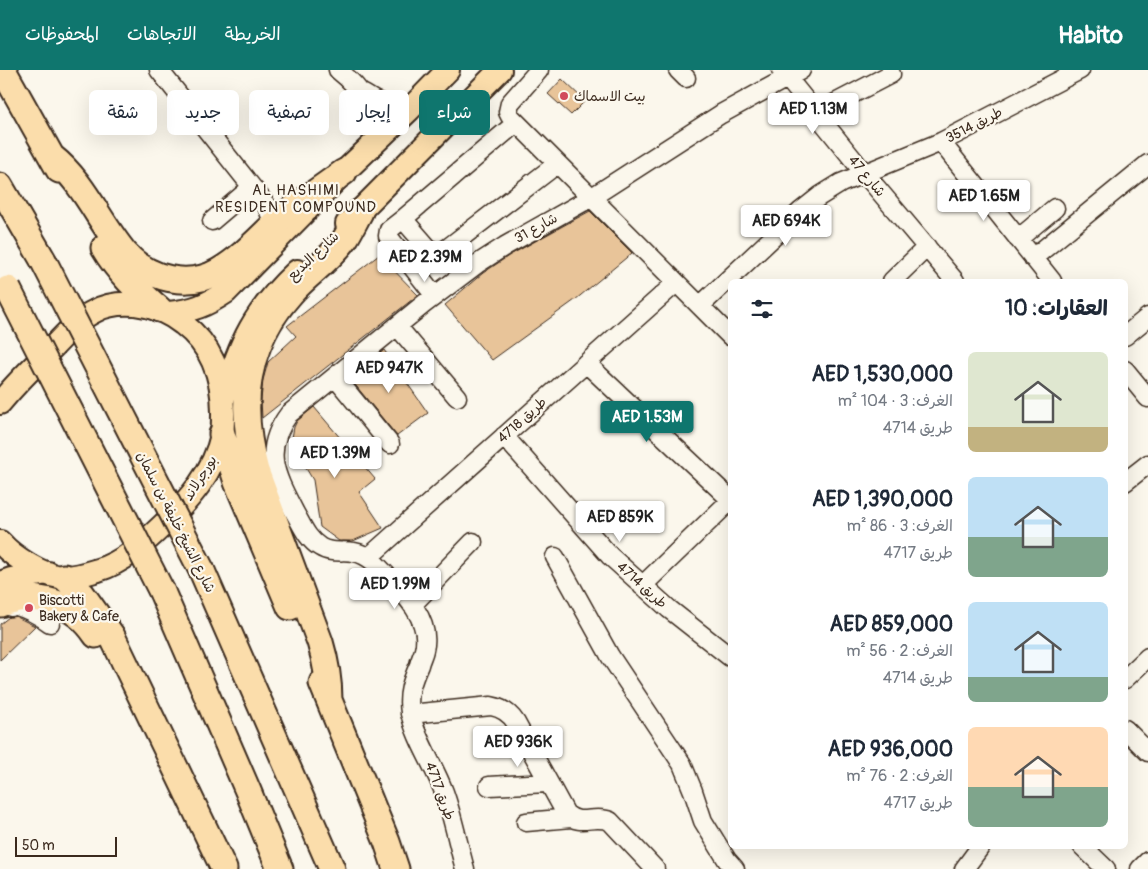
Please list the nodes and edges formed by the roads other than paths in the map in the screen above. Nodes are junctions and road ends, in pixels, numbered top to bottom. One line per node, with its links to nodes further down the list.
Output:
1 (3, 70): 18 (highway)
2 (158, 70): 24 (street)
3 (338, 70): 10 (street)
4 (448, 70): 11 (main road)
5 (500, 70): 27 (main road, شارع البديع)
6 (1080, 70): 17 (street, طريق 3514)
7 (790, 72): 12 (street, شارع 47); 25 (street, شارع 31)
8 (530, 73): 13 (street)
9 (891, 74): 12 (street)
10 (360, 90)
11 (409, 110)
12 (816, 113): 22 (street, شارع 47)
13 (516, 123): 19 (street); 29 (street)
14 (376, 135): 16 (street)
15 (382, 135): 16 (main road)
16 (377, 140): 21 (main road)
17 (941, 142): 22 (street, طريق 3514); 31 (street)
18 (52, 156): 28 (highway); 45 (highway)
19 (557, 164): 25 (street); 33 (street)
20 (1148, 164): 34 (street)
21 (344, 172): 28 (highway); 45 (main road)
22 (865, 174): 32 (street, شارع 47); 36 (street, طريق 3514)
23 (0, 186): 92 (highway, شارع الشيخ خليفة بن سلمان, bridge)
24 (252, 187): 28 (street); 30 (street)
25 (592, 197): 42 (street); 43 (street, شارع 31)
26 (1055, 208): 31 (street)
27 (360, 212): 55 (main road, شارع البديع); 78 (highway)
28 (275, 216)
29 (403, 219): 33 (street); 35 (street)
30 (212, 221)
31 (1018, 239): 34 (street)
32 (927, 247): 37 (street); 38 (street, شارع 47)
33 (436, 257): 35 (street)
34 (1033, 258): 39 (street)
35 (417, 273): 43 (street)
36 (729, 279)
37 (894, 279)
38 (953, 279)
39 (1050, 279)
40 (728, 280): 44 (street, طريق 3514)
41 (4, 282): 91 (highway, bridge)
42 (676, 283): 44 (street); 50 (street, طريق 4718)
43 (435, 296): 47 (street, شارع 31)
44 (700, 306): 48 (street)
45 (164, 311): 55 (main road, بورجرلاند); 56 (main road, بورجرلاند)
46 (1148, 317): 49 (street)
47 (397, 326): 52 (street, شارع 31); 53 (street)
48 (728, 334)
49 (1128, 334)
50 (586, 363): 58 (street, طريق 4718); 62 (street)
51 (1128, 374): 54 (street)
52 (335, 377): 59 (street); 66 (street, شارع 31)
53 (457, 397)
54 (1148, 398)
55 (223, 401): 57 (main road, بورجرلاند)
56 (0, 402)
57 (222, 434): 68 (main road, بورجرلاند); 78 (highway)
58 (504, 436): 66 (street, طريق 4718); 70 (street, طريق 4714)
59 (390, 444)
60 (1148, 464): 61 (street)
61 (1128, 480)
62 (728, 498)
63 (728, 502): 70 (street)
64 (0, 542): 68 (main road)
65 (473, 542): 72 (street)
66 (368, 557): 72 (street, طريق 4717)
67 (555, 557): 96 (street)
68 (56, 576): 69 (main road); 79 (highway)
69 (0, 583)
70 (642, 586): 75 (street, طريق 4714)
71 (0, 604): 79 (highway)
72 (412, 605): 80 (street, طريق 4717)
73 (0, 614): 74 (street)
74 (50, 623)
75 (728, 655)
76 (1148, 657): 77 (street)
77 (1128, 676)
78 (329, 700): 93 (highway)
79 (146, 705): 90 (highway)
80 (410, 714): 83 (street); 94 (street, طريق 4717)
81 (1128, 732): 82 (street)
82 (1148, 752)
83 (548, 783): 84 (street); 85 (street)
84 (489, 786)
85 (571, 818): 86 (street); 95 (street)
86 (526, 822)
87 (976, 849): 97 (street)
88 (1085, 849): 98 (street)
89 (1148, 861): 99 (street)
90 (224, 869)
91 (280, 869)
92 (332, 869)
93 (396, 869)
94 (465, 869)
95 (655, 869)
96 (735, 869)
97 (964, 869)
98 (1106, 869)
99 (1140, 869)

